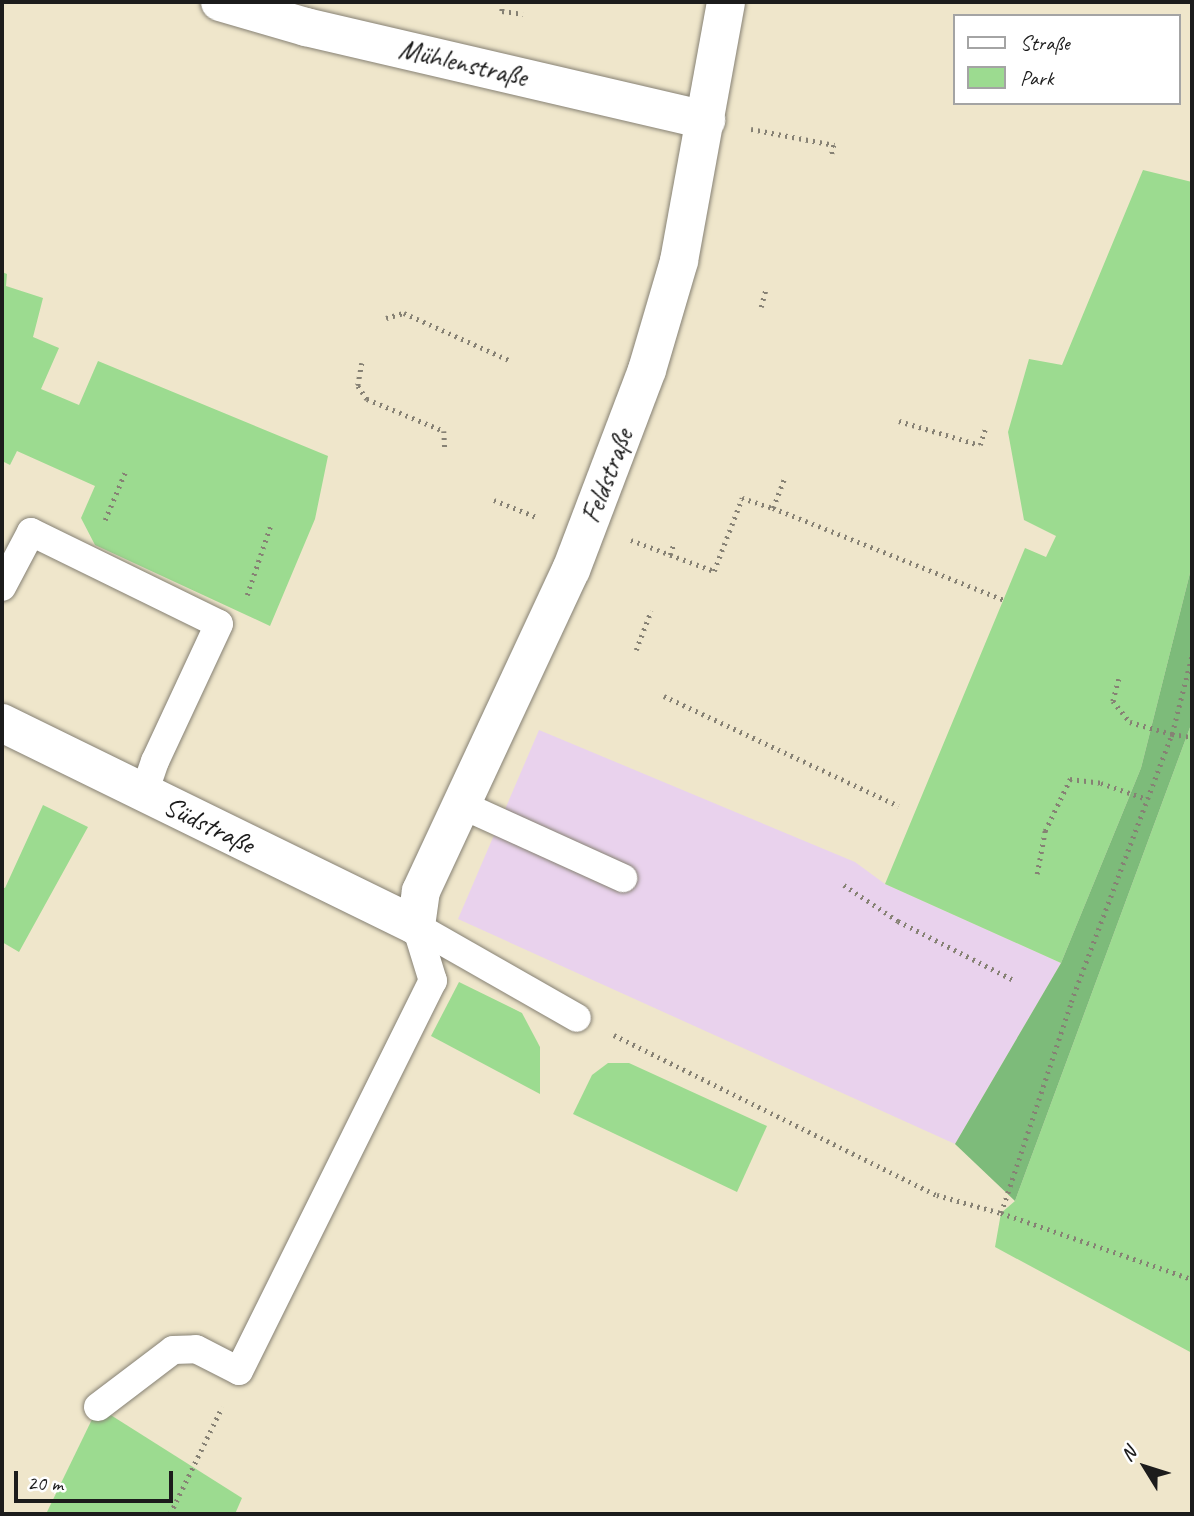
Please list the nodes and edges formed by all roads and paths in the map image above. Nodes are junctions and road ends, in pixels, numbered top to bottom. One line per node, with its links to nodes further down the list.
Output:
1 (220, 2): 4 (street, Mühlenstraße)
2 (503, 2): 5 (path)
3 (726, 2): 6 (street, Feldstraße)
4 (274, 9): 6 (street, Mühlenstraße)
5 (523, 14)
6 (706, 120): 7 (path); 21 (street, Feldstraße)
7 (831, 158)
8 (766, 288): 9 (path)
9 (761, 307)
10 (386, 317): 11 (path)
11 (509, 359)
12 (362, 363): 15 (path)
13 (899, 421): 14 (path)
14 (986, 426)
15 (445, 448)
16 (126, 470): 24 (path)
17 (785, 476): 19 (path)
18 (494, 500): 21 (path)
19 (773, 508): 23 (path); 26 (path)
20 (271, 524): 28 (path)
21 (589, 526): 23 (path); 38 (street, Feldstraße)
22 (674, 543): 23 (path)
23 (670, 555)
24 (88, 560): 25 (lane); 28 (lane)
25 (2, 587)
26 (1004, 600)
27 (650, 611): 29 (path)
28 (219, 624): 36 (lane)
29 (636, 650)
30 (1192, 655): 34 (path)
31 (1119, 679): 34 (path)
32 (664, 696): 39 (path)
33 (2, 723): 36 (street, Südstraße)
34 (1172, 734): 35 (path); 37 (path)
35 (1192, 737)
36 (144, 793): 43 (street, Südstraße)
37 (1147, 799): 40 (path); 46 (path)
38 (462, 805): 41 (lane); 43 (street, Feldstraße)
39 (899, 806)
40 (1037, 874)
41 (623, 878)
42 (844, 885): 44 (path)
43 (416, 926): 45 (lane); 48 (lane)
44 (1016, 981)
45 (578, 1017): 46 (path)
46 (1001, 1213): 47 (path)
47 (1192, 1279)
48 (239, 1371): 49 (lane); 50 (path)
49 (98, 1407)
50 (170, 1514)

